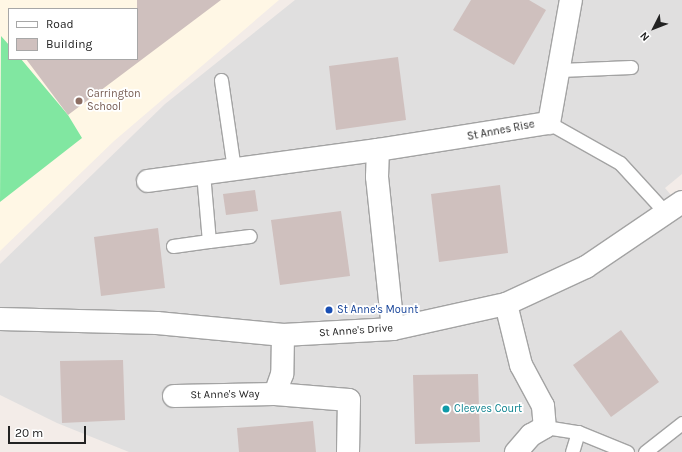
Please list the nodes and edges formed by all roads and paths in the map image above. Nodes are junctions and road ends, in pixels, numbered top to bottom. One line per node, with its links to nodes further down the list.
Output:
1 (571, 0): 3 (street, St Annes Rise)
2 (631, 67): 3 (lane)
3 (560, 70): 5 (street, St Annes Rise)
4 (221, 80): 7 (lane)
5 (549, 122): 6 (street, St Annes Rise); 10 (lane)
6 (378, 150): 7 (street, St Annes Rise); 16 (street)
7 (234, 169): 8 (street, St Annes Rise)
8 (203, 173): 9 (street, St Annes Rise); 12 (lane)
9 (148, 181)
10 (674, 207): 14 (street, St Anne's Drive)
11 (250, 236): 12 (lane)
12 (209, 241): 13 (lane)
13 (173, 246)
14 (506, 304): 16 (street, St Anne's Drive); 21 (street)
15 (0, 319): 17 (street, St Anne's Drive)
16 (393, 329): 17 (street, St Anne's Drive)
17 (284, 335): 18 (street, St Anne's Way)
18 (276, 394): 19 (street, St Anne's Way); 23 (street, St Anne's Way)
19 (174, 396)
20 (682, 423): 27 (lane)
21 (545, 427): 22 (lane); 24 (street)
22 (578, 432): 25 (lane); 26 (lane)
23 (348, 452)
24 (516, 452)
25 (572, 452)
26 (627, 452)
27 (645, 452)

